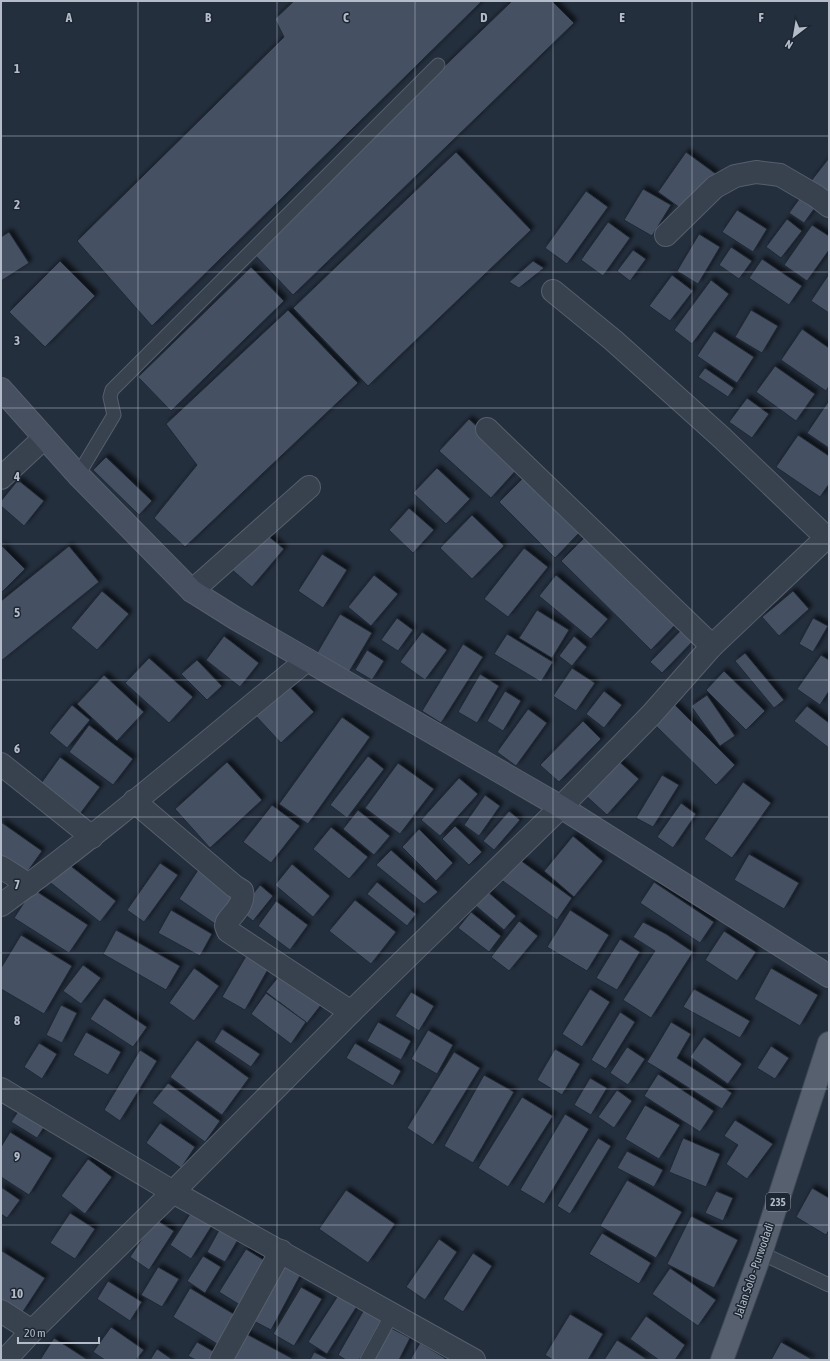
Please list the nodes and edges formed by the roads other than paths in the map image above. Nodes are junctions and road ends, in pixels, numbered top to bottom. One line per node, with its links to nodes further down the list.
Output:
1 (438, 65): 8 (lane)
2 (829, 206): 3 (street)
3 (666, 235)
4 (553, 291): 11 (street)
5 (1, 389): 7 (main road)
6 (487, 429): 13 (street)
7 (44, 438): 8 (main road); 9 (street)
8 (78, 475): 12 (main road)
9 (1, 478)
10 (309, 487): 12 (street)
11 (828, 539): 13 (street)
12 (192, 591): 14 (main road)
13 (712, 646): 17 (street)
14 (307, 660): 16 (street); 17 (main road)
15 (1, 764): 18 (street)
16 (134, 801): 18 (street); 23 (street)
17 (561, 807): 22 (main road); 23 (street)
18 (92, 837): 20 (street)
19 (1, 867): 20 (street)
20 (29, 884): 21 (street)
21 (1, 905)
22 (829, 976)
23 (351, 1012): 26 (street)
24 (829, 1043): 28 (main road, Jalan Solo - Purwodadi / 235)
25 (1, 1089): 26 (street)
26 (173, 1192): 27 (street); 32 (street)
27 (280, 1251): 31 (street); 34 (street)
28 (761, 1253): 29 (lane); 37 (main road, Jalan Solo - Purwodadi / 235)
29 (829, 1285)
30 (1, 1312): 32 (street)
31 (392, 1314): 35 (lane); 36 (street)
32 (32, 1331): 33 (street)
33 (5, 1360)
34 (221, 1360)
35 (367, 1360)
36 (474, 1360)
37 (722, 1360)

